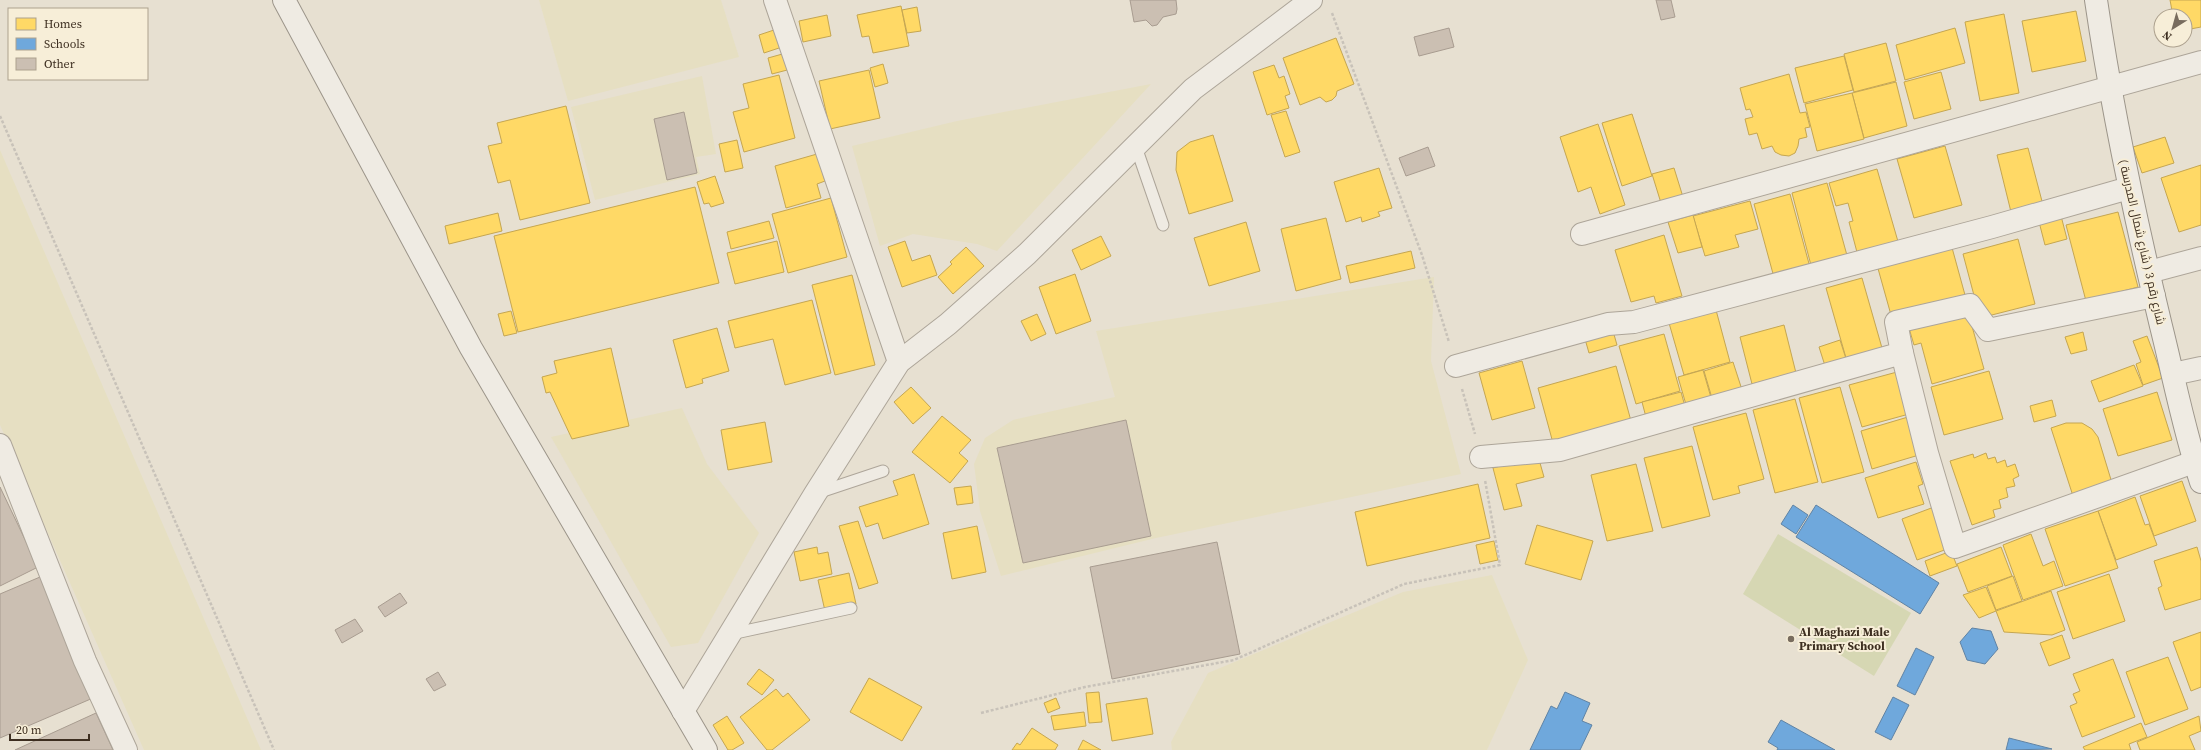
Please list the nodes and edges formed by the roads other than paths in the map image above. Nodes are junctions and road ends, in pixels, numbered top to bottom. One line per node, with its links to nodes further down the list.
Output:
1 (284, 0): 26 (street)
2 (775, 0): 15 (street)
3 (2096, 0): 6 (street, شارع رقم 3 ( شارع شمال المدرسة ))
4 (1320, 4): 7 (street)
5 (2201, 62): 6 (street)
6 (2109, 88): 8 (street, شارع رقم 3 ( شارع شمال المدرسة )); 10 (street)
7 (1136, 147): 9 (lane); 15 (street)
8 (2129, 188): 12 (street, شارع رقم 3 ( شارع شمال المدرسة )); 16 (street)
9 (1163, 225)
10 (1582, 234)
11 (2201, 258): 12 (street)
12 (2149, 272): 13 (street, شارع رقم 3 ( شارع شمال المدرسة ))
13 (2154, 296): 14 (street); 18 (street, شارع رقم 3 ( شارع شمال المدرسة ))
14 (1902, 353): 20 (street); 22 (street)
15 (899, 362): 23 (street)
16 (1456, 366)
17 (2201, 368): 18 (street)
18 (2173, 374): 22 (street, شارع رقم 3 ( شارع شمال المدرسة ))
19 (0, 445): 27 (street)
20 (1481, 457)
21 (883, 472): 23 (lane)
22 (2198, 472)
23 (815, 494): 25 (street)
24 (851, 608): 25 (lane)
25 (729, 635): 26 (street)
26 (683, 711): 28 (street)
27 (126, 750)
28 (706, 750)

